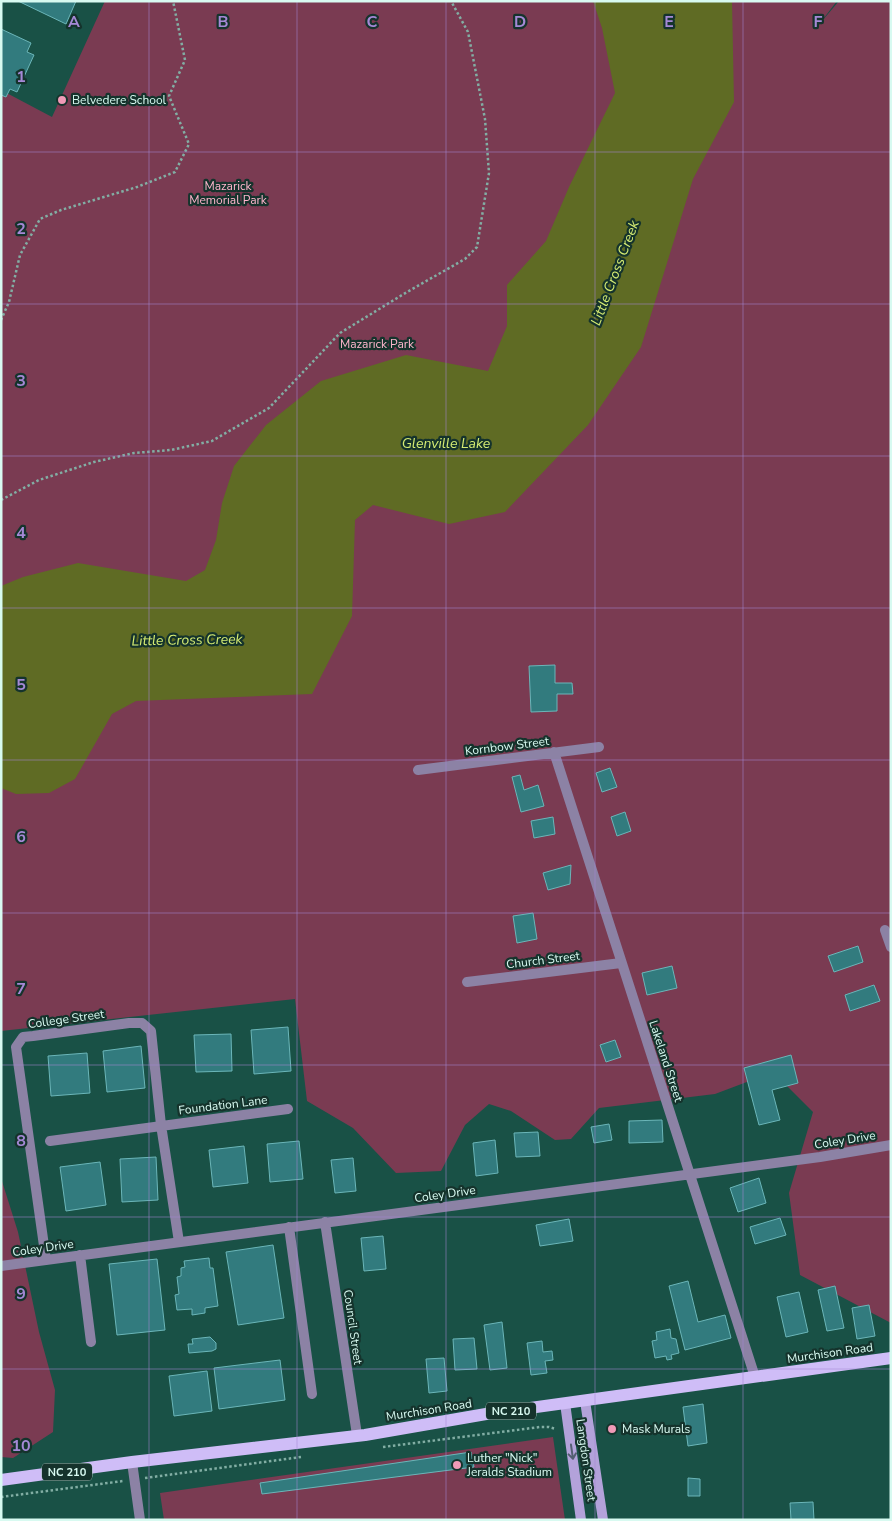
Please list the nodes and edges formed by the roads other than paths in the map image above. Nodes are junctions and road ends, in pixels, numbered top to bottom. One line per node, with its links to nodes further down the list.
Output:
1 (599, 747): 2 (street, Kornbow Street)
2 (554, 752): 3 (street, Kornbow Street); 6 (street, Lakeland Street)
3 (418, 770)
4 (885, 930): 5 (street)
5 (891, 947)
6 (621, 963): 7 (street, Church Street); 12 (street, Lakeland Street)
7 (467, 982)
8 (288, 1110): 9 (street, Foundation Lane)
9 (161, 1125): 10 (street, Foundation Lane); 15 (street); 17 (street, College Street)
10 (50, 1141)
11 (891, 1145): 12 (street, Coley Drive)
12 (689, 1174): 13 (street, Coley Drive); 21 (street, Lakeland Street)
13 (326, 1222): 14 (street, Coley Drive); 25 (street, Council Street)
14 (289, 1227): 15 (street, Coley Drive); 22 (street)
15 (179, 1242): 16 (street, Coley Drive)
16 (80, 1255): 17 (street, Coley Drive); 19 (street)
17 (46, 1260): 18 (street, Coley Drive)
18 (1, 1266)
19 (92, 1342)
20 (891, 1358): 21 (main road, Murchison Road / NC 210)
21 (754, 1377): 23 (main road, Murchison Road / NC 210)
22 (312, 1394)
23 (585, 1401): 24 (main road, Murchison Road / NC 210); 30 (street, Langdon Street)
24 (565, 1404): 25 (main road, Murchison Road / NC 210); 29 (street, Langdon Street, one-way to 29)
25 (357, 1435): 26 (main road, Murchison Road / NC 210)
26 (132, 1462): 27 (main road, Murchison Road / NC 210); 28 (street)
27 (1, 1480)
28 (140, 1520)
29 (581, 1520)
30 (603, 1520)

